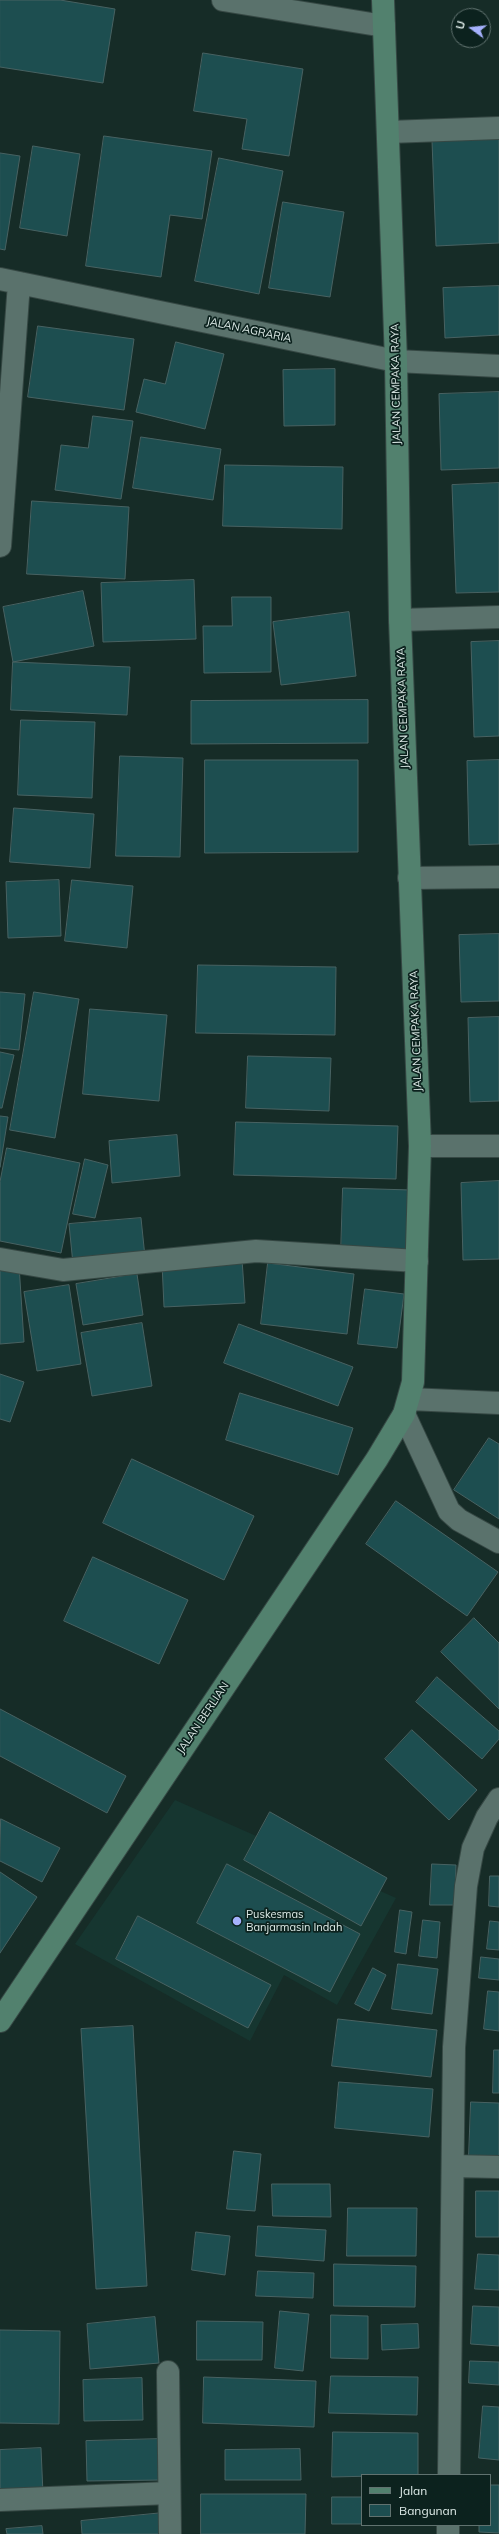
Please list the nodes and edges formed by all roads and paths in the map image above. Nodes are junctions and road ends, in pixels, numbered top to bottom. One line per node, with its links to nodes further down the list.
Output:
1 (223, 0): 3 (street)
2 (383, 0): 3 (street, JALAN CEMPAKA RAYA)
3 (384, 26): 5 (street, JALAN CEMPAKA RAYA)
4 (499, 128): 5 (street)
5 (389, 132): 7 (street, JALAN CEMPAKA RAYA)
6 (10, 281): 7 (street, JALAN AGRARIA); 9 (street)
7 (396, 361): 8 (street, JALAN AGRARIA); 11 (street, JALAN CEMPAKA RAYA)
8 (499, 366)
9 (0, 546)
10 (499, 617): 11 (street)
11 (400, 620): 13 (street, JALAN CEMPAKA RAYA)
12 (499, 877): 13 (street)
13 (409, 878): 14 (street, JALAN CEMPAKA RAYA)
14 (420, 1146): 15 (street); 17 (street, JALAN CEMPAKA RAYA)
15 (499, 1146)
16 (0, 1259): 17 (street)
17 (417, 1261): 19 (street, JALAN CEMPAKA RAYA)
18 (499, 1403): 19 (street)
19 (407, 1406): 20 (street); 22 (street, JALAN BERLIAN)
20 (499, 1542)
21 (499, 1799): 23 (street)
22 (0, 2021)
23 (453, 2166): 24 (street); 26 (street)
24 (499, 2167)
25 (168, 2372): 27 (street)
26 (449, 2474)
27 (169, 2493): 28 (street); 29 (street)
28 (0, 2500)
29 (170, 2534)

